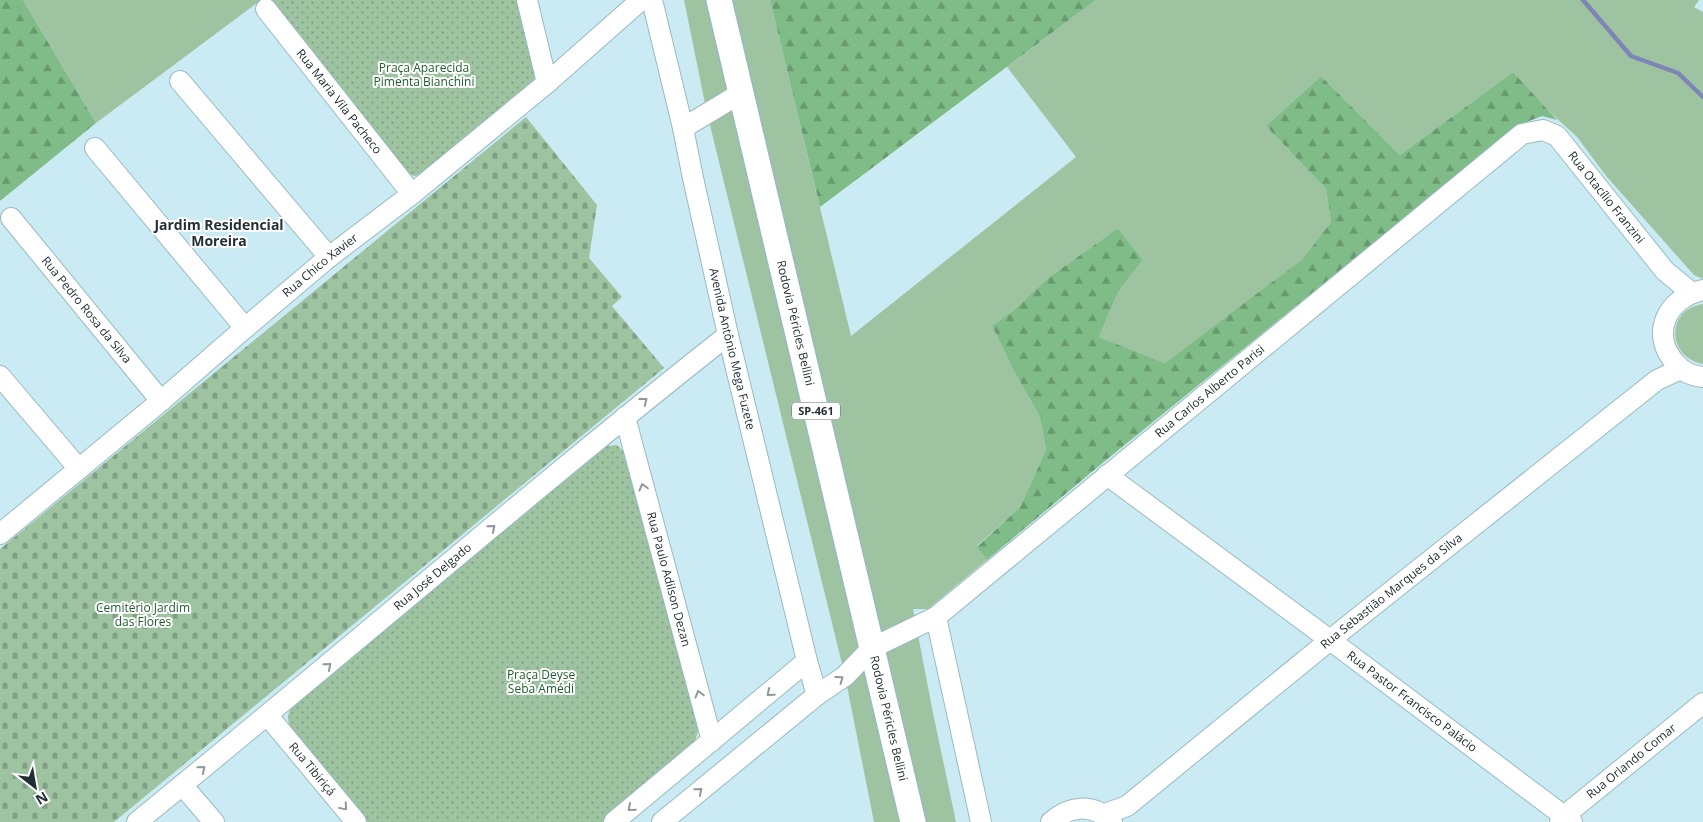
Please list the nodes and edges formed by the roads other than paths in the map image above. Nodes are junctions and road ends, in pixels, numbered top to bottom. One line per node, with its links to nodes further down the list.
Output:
1 (526, 0): 7 (street)
2 (641, 0): 7 (street, Rua Chico Xavier)
3 (652, 0): 9 (street, Avenida Antônio Mega Fuzete)
4 (719, 0): 8 (main road, Rodovia Péricles Bellini / SP-461)
5 (266, 10): 12 (street, Rua Maria Vila Pacheco)
6 (180, 81): 14 (street)
7 (547, 83): 12 (street, Rua Chico Xavier)
8 (741, 93): 9 (street); 30 (main road, Rodovia Péricles Bellini / SP-461)
9 (683, 128): 19 (street, Avenida Antônio Mega Fuzete)
10 (1543, 130): 15 (street, Rua Otacílio Franzini); 26 (street, Rua Carlos Alberto Parisi)
11 (95, 148): 18 (street)
12 (412, 194): 14 (street, Rua Chico Xavier)
13 (11, 218): 23 (street, Rua Pedro Rosa da Silva)
14 (329, 258): 18 (street, Rua Chico Xavier)
15 (1665, 271): 16 (street, Rua Otacílio Franzini); 17 (street, Rua Otacílio Franzini)
16 (1698, 292): 17 (street)
17 (1675, 304): 20 (street)
18 (245, 328): 23 (street, Rua Chico Xavier)
19 (728, 335): 24 (street, Rua José Delgado, one-way to 19); 31 (street, Avenida Antônio Mega Fuzete)
20 (1675, 363): 22 (street); 29 (street, Rua Sebastião Marques da Silva)
21 (0, 376): 25 (street)
22 (1703, 377)
23 (161, 401): 25 (street, Rua Chico Xavier)
24 (624, 417): 34 (street, Rua José Delgado, one-way to 24); 35 (street, Rua Paulo Adilson Dezan, one-way to 24)
25 (79, 469): 27 (street, Rua Chico Xavier)
26 (1107, 475): 28 (street, Rua Carlos Alberto Parisi); 29 (street, Rua Pastor Francisco Palácio)
27 (0, 534)
28 (936, 617): 30 (street, Rua Carlos Alberto Parisi); 45 (street)
29 (1330, 640): 37 (street, Rua Sebastião Marques da Silva); 38 (street, Rua Pastor Francisco Palácio)
30 (872, 648): 32 (street, one-way to 30); 44 (main road, Rodovia Péricles Bellini / SP-461)
31 (807, 661): 32 (street, Avenida Antônio Mega Fuzete); 35 (street, one-way to 35)
32 (817, 695): 43 (street, one-way to 32)
33 (1703, 703): 38 (street, Rua Orlando Comar)
34 (268, 716): 36 (street, Rua José Delgado, one-way to 34); 41 (street, Rua Tibiriçá, one-way to 41)
35 (712, 741): 42 (street, one-way to 42)
36 (182, 785): 39 (street, Rua José Delgado); 40 (street)
37 (1116, 816): 46 (street)
38 (1565, 820)
39 (137, 822)
40 (214, 822)
41 (356, 822)
42 (614, 822)
43 (662, 822)
44 (913, 822)
45 (981, 822)
46 (1051, 822)

